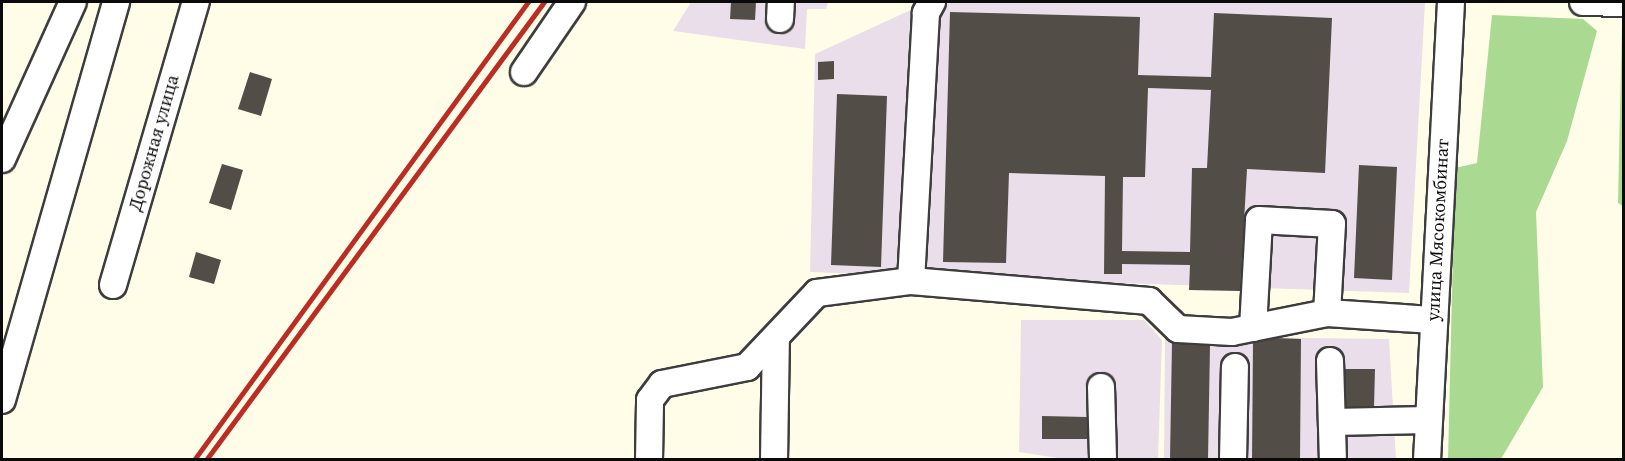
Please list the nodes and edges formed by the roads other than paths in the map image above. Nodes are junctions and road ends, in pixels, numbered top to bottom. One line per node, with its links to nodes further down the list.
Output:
1 (73, 2): 10 (street)
2 (116, 2): 20 (street)
3 (196, 2): 12 (street, Дорожная улица)
4 (572, 2): 9 (street)
5 (932, 2): 11 (street)
6 (1451, 2): 14 (street, улица Мясокомбинат)
7 (1583, 2): 8 (street)
8 (1623, 3)
9 (524, 72)
10 (2, 159)
11 (911, 281): 15 (street); 16 (street)
12 (113, 285)
13 (1327, 313): 14 (street); 15 (street); 15 (street)
14 (1432, 320): 21 (street, улица Мясокомбинат)
15 (1253, 328)
16 (776, 339): 23 (street); 24 (street)
17 (1330, 361): 22 (street)
18 (1236, 367): 26 (street)
19 (1101, 387): 25 (street)
20 (2, 400)
21 (1428, 420): 22 (street); 28 (street, улица Мясокомбинат)
22 (1332, 422): 27 (street)
23 (649, 459)
24 (774, 459)
25 (1103, 459)
26 (1233, 459)
27 (1333, 459)
28 (1427, 459)

